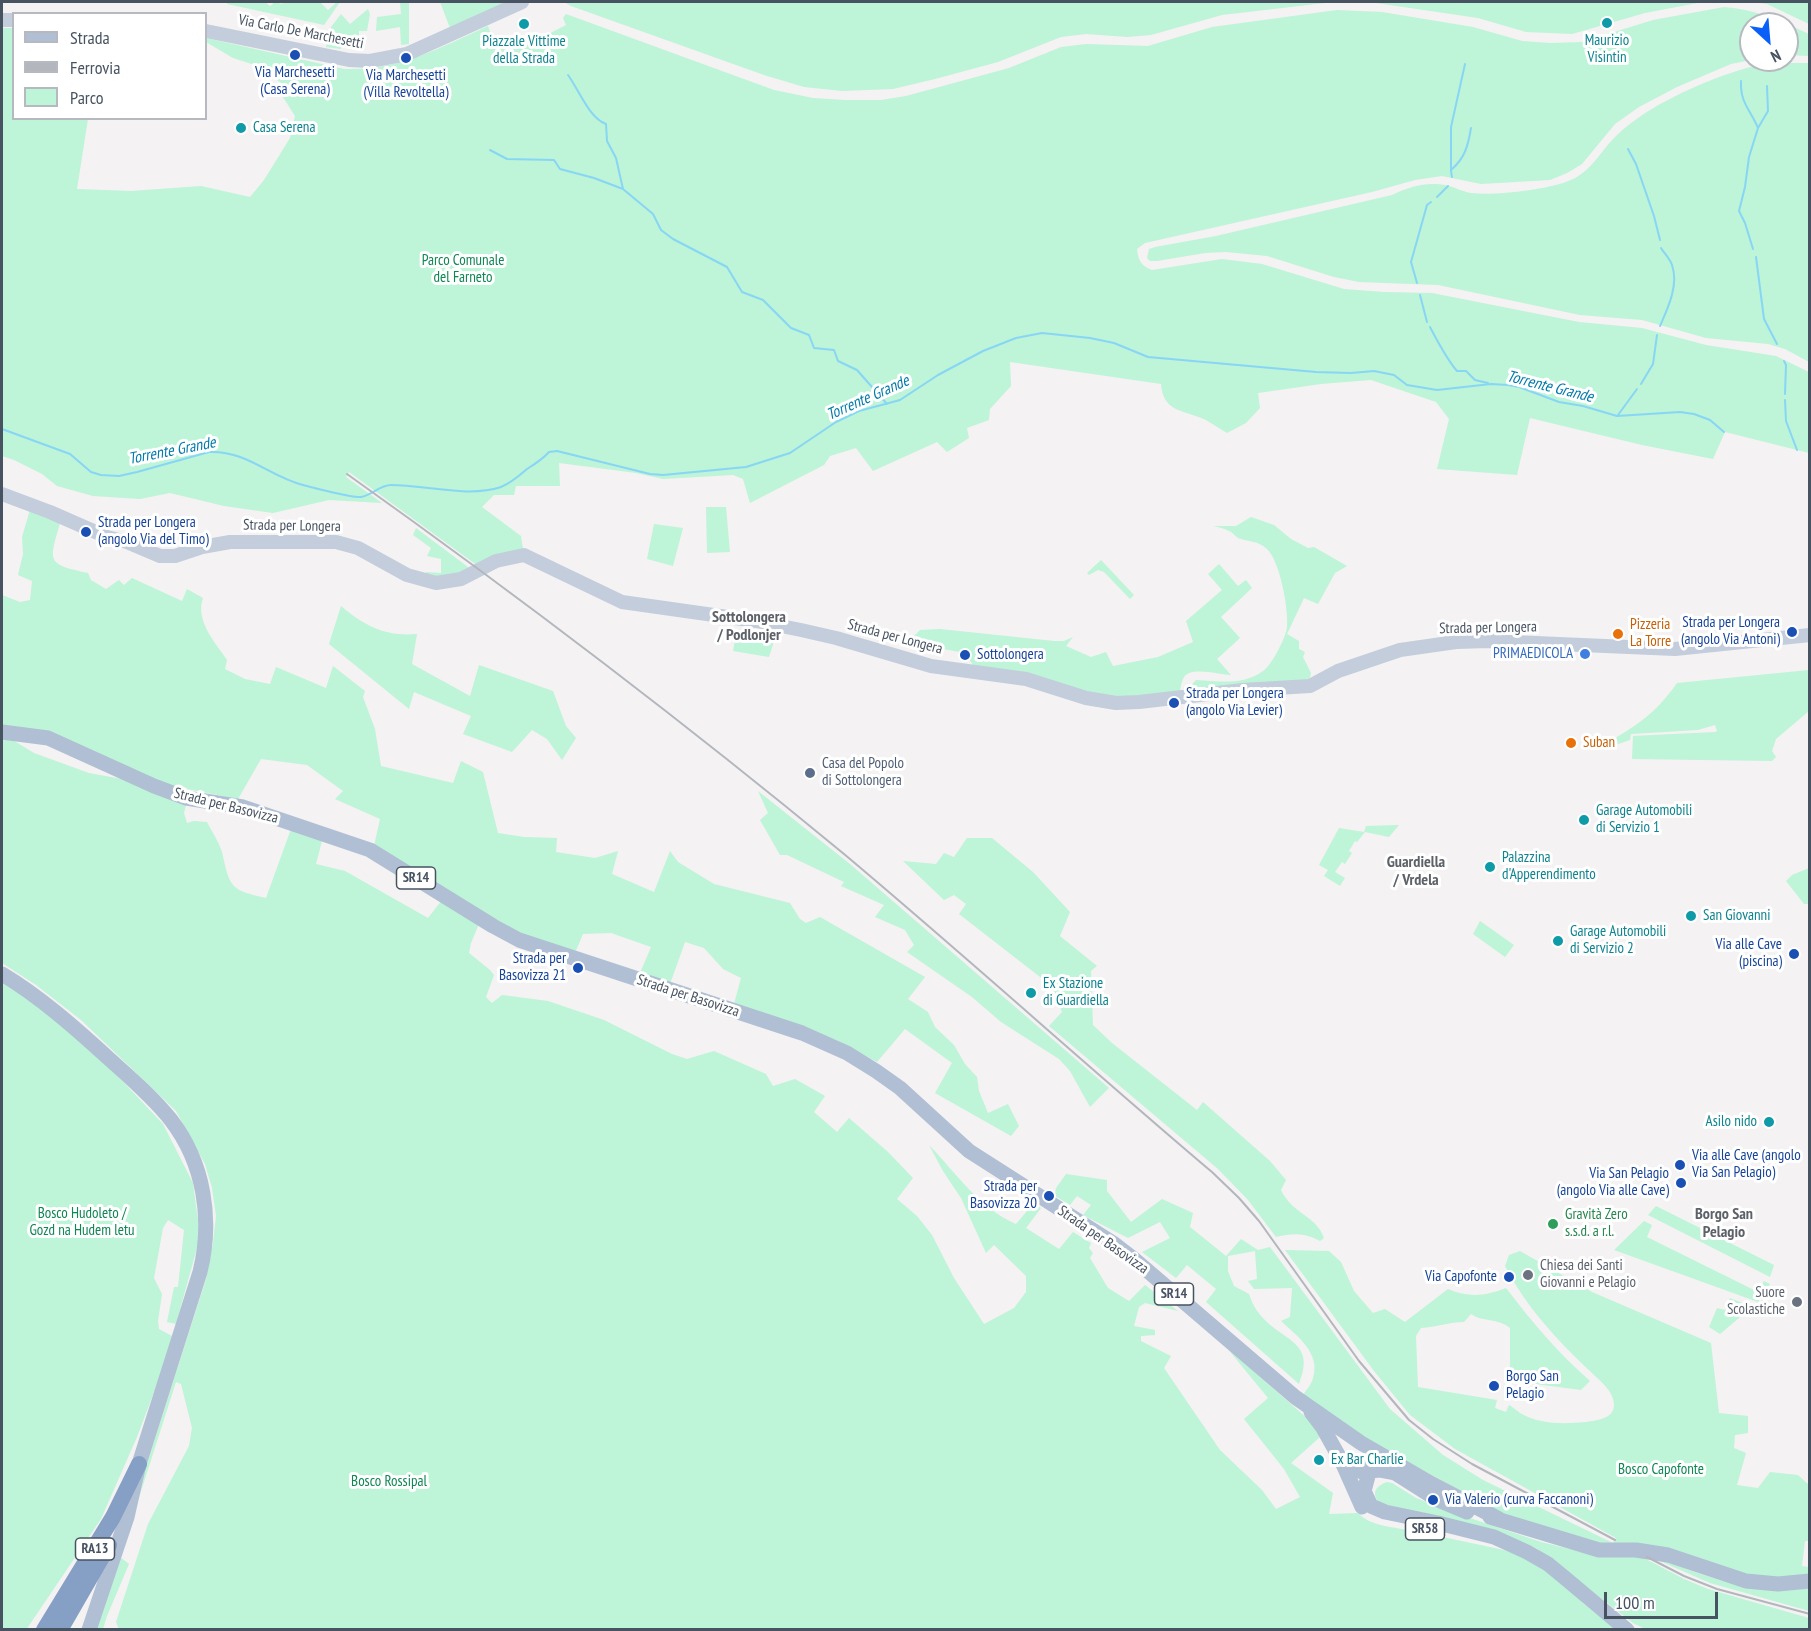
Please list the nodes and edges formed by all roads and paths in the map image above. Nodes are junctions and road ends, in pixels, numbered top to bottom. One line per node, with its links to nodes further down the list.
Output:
1 (522, 2): 2 (street, Via Carlo De Marchesetti)
2 (207, 31)
3 (2, 494): 4 (street, Strada per Longera)
4 (1809, 635)
5 (2, 732): 7 (main road, Strada per Basovizza / SR14)
6 (2, 974): 10 (main road)
7 (1301, 1401): 8 (main road, Strada per Basovizza / SR14); 9 (main road, Strada per Basovizza / SR14)
8 (1361, 1443): 11 (main road, Strada per Basovizza); 12 (main road)
9 (1342, 1462): 12 (main road); 14 (main road, Strada per Basovizza)
10 (139, 1464): 17 (main road); 18 (highway, RA13); 19 (highway, RA13); 20 (main road)
11 (1399, 1465): 12 (main road); 15 (main road, Strada per Basovizza)
12 (1370, 1472): 13 (main road); 14 (main road)
13 (1416, 1487): 14 (main road); 15 (main road)
14 (1362, 1497): 21 (main road, SR58)
15 (1499, 1519): 16 (main road)
16 (1809, 1581)
17 (36, 1629)
18 (44, 1629)
19 (60, 1629)
20 (89, 1629)
21 (1627, 1629)

